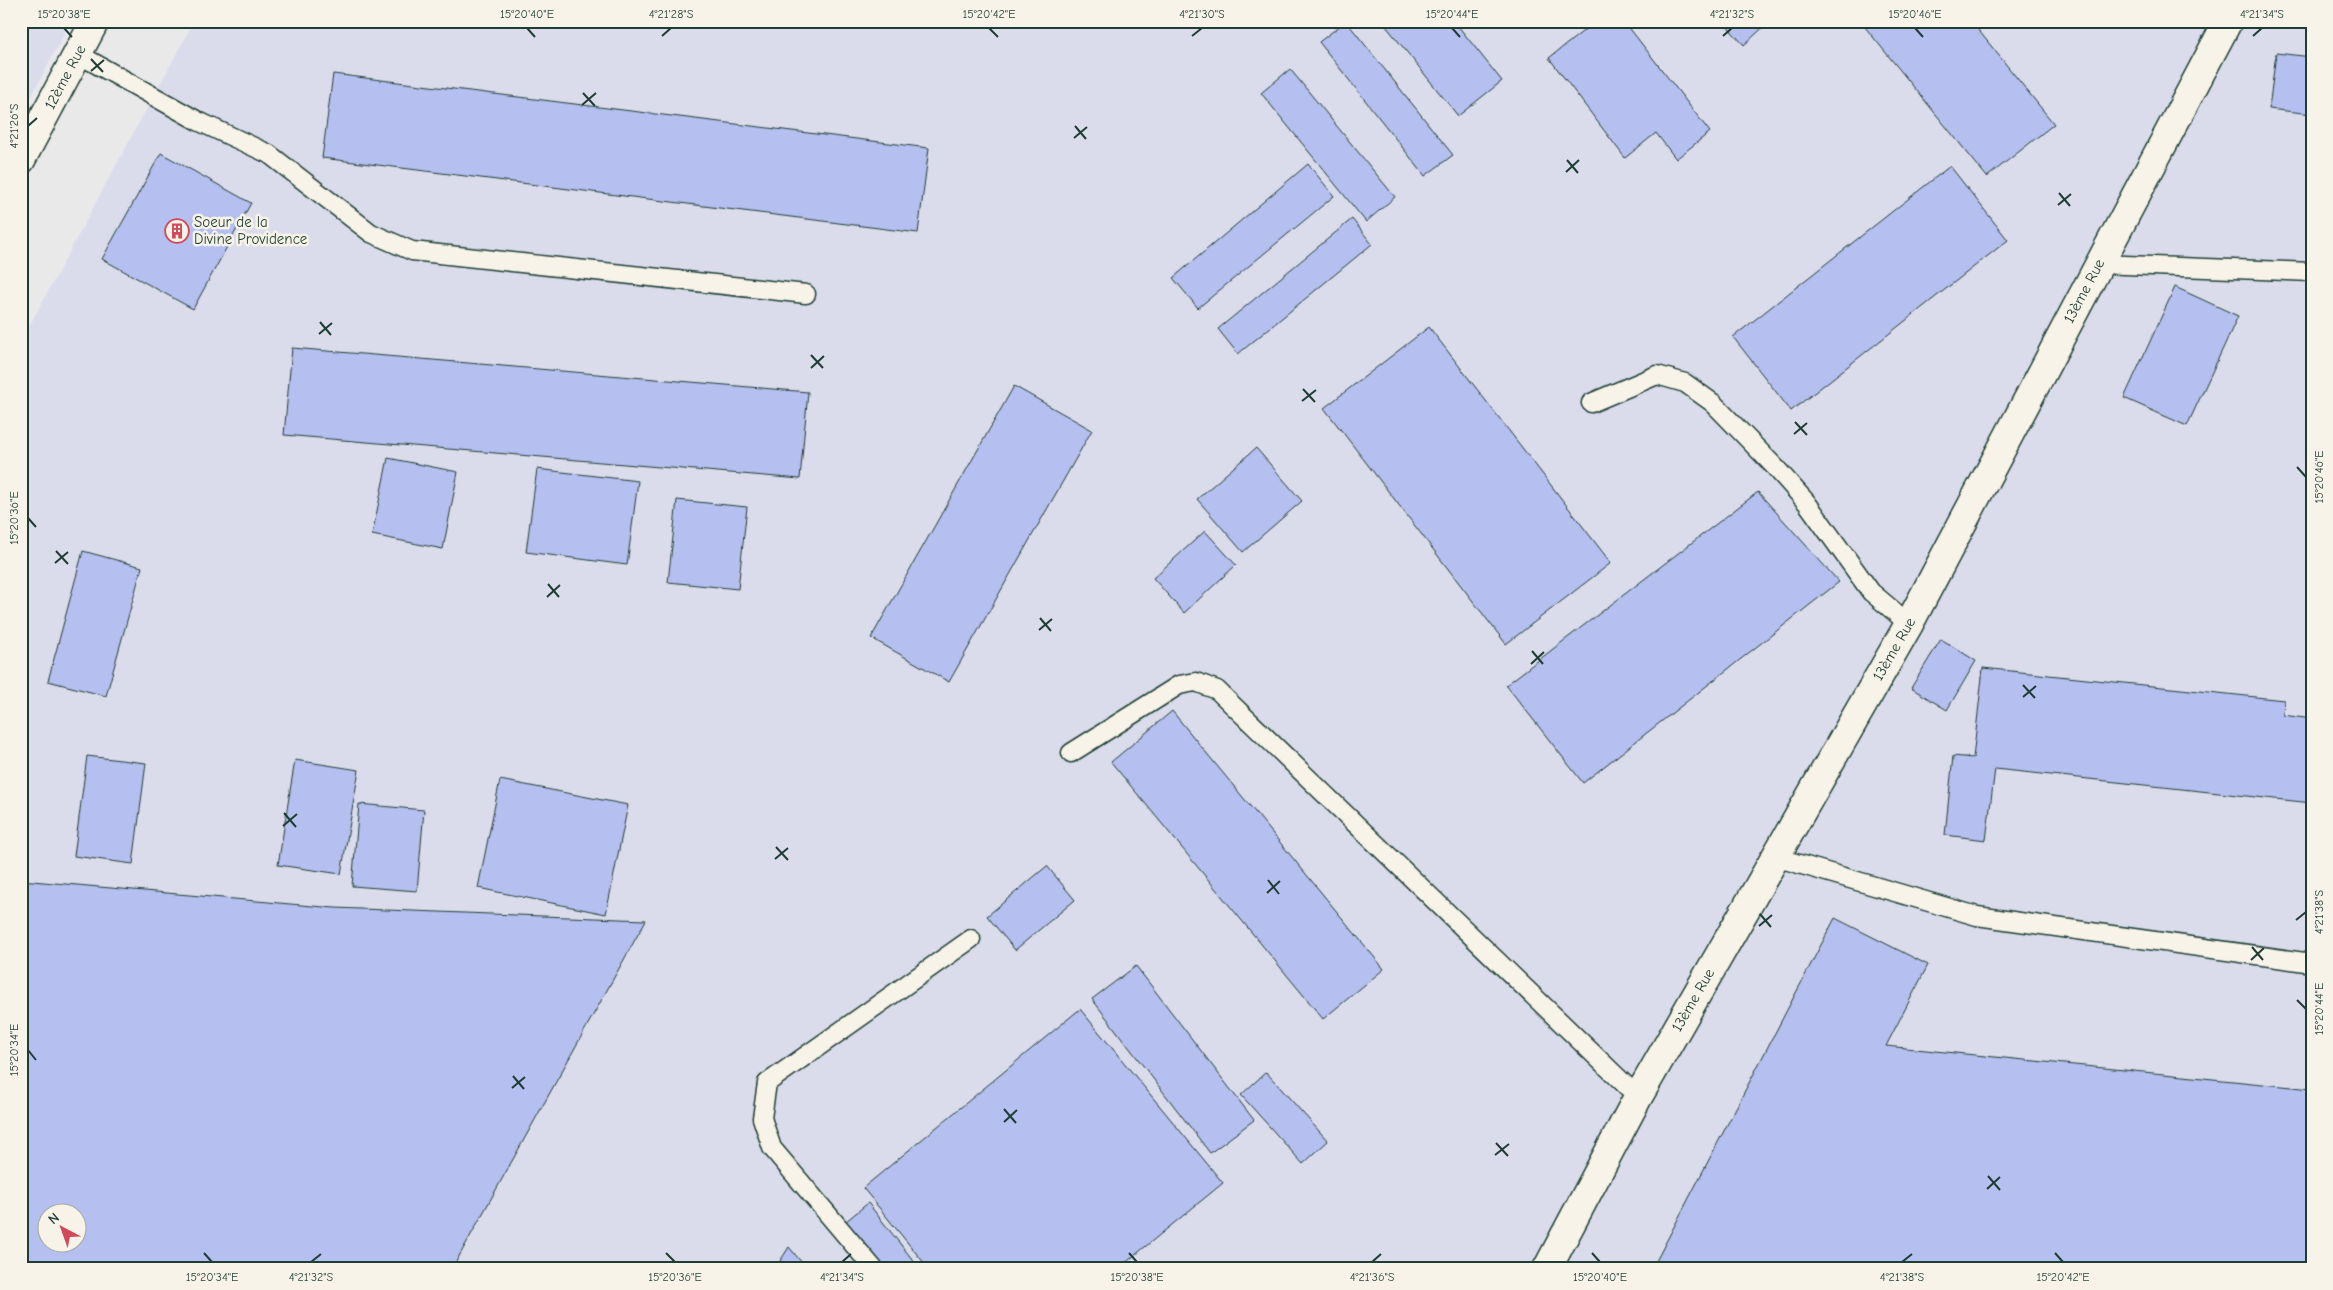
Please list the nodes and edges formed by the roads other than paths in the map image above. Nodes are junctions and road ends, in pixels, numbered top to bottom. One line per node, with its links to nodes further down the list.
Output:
1 (95, 21): 3 (street, 12ème Rue)
2 (2228, 21): 5 (street, 13ème Rue)
3 (78, 54): 4 (street, 12ème Rue); 7 (lane)
4 (21, 160)
5 (2098, 264): 6 (lane); 9 (street, 13ème Rue)
6 (2312, 272)
7 (806, 294)
8 (1591, 403): 9 (lane)
9 (1909, 624): 11 (street, 13ème Rue)
10 (1071, 753): 14 (lane)
11 (1774, 857): 13 (lane); 14 (street, 13ème Rue)
12 (971, 939): 15 (lane)
13 (2312, 963)
14 (1638, 1097): 16 (street, 13ème Rue)
15 (874, 1269)
16 (1547, 1269)

